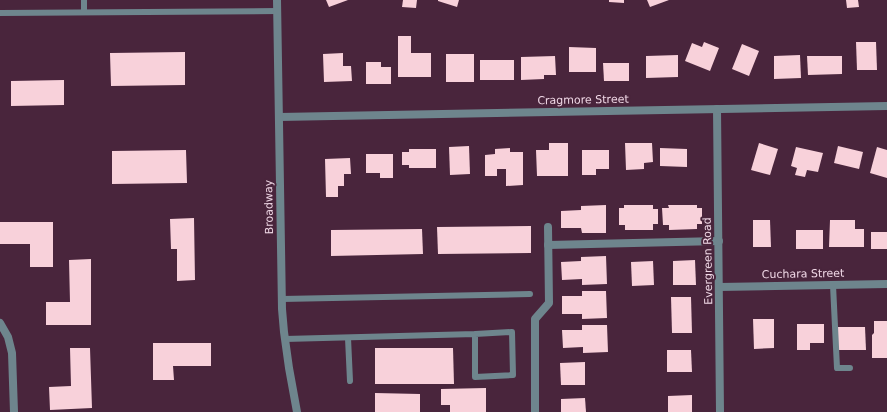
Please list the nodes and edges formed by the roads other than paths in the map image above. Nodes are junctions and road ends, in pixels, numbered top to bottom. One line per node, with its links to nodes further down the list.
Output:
1 (84, 0): 4 (lane)
2 (277, 0): 3 (street, Broadway)
3 (278, 11): 4 (lane); 8 (street, Broadway)
4 (84, 12): 5 (lane)
5 (0, 13)
6 (887, 106): 7 (street, Cragmore Street)
7 (718, 109): 8 (street, Cragmore Street); 10 (street, Evergreen Road)
8 (279, 117): 16 (street, Broadway)
9 (548, 227): 11 (street)
10 (719, 241): 11 (street); 14 (street, Evergreen Road)
11 (548, 245): 25 (street)
12 (887, 284): 13 (street, Cuchara Street)
13 (833, 285): 14 (street, Cuchara Street); 21 (lane)
14 (720, 286): 26 (street, Evergreen Road)
15 (530, 294): 16 (lane)
16 (282, 300): 20 (street, Broadway)
17 (0, 323): 23 (street)
18 (475, 334): 18 (lane); 19 (lane)
19 (348, 338): 20 (lane); 22 (lane)
20 (285, 339): 24 (street, Broadway)
21 (850, 368)
22 (350, 380)
23 (14, 412)
24 (297, 412)
25 (535, 412)
26 (720, 412)

